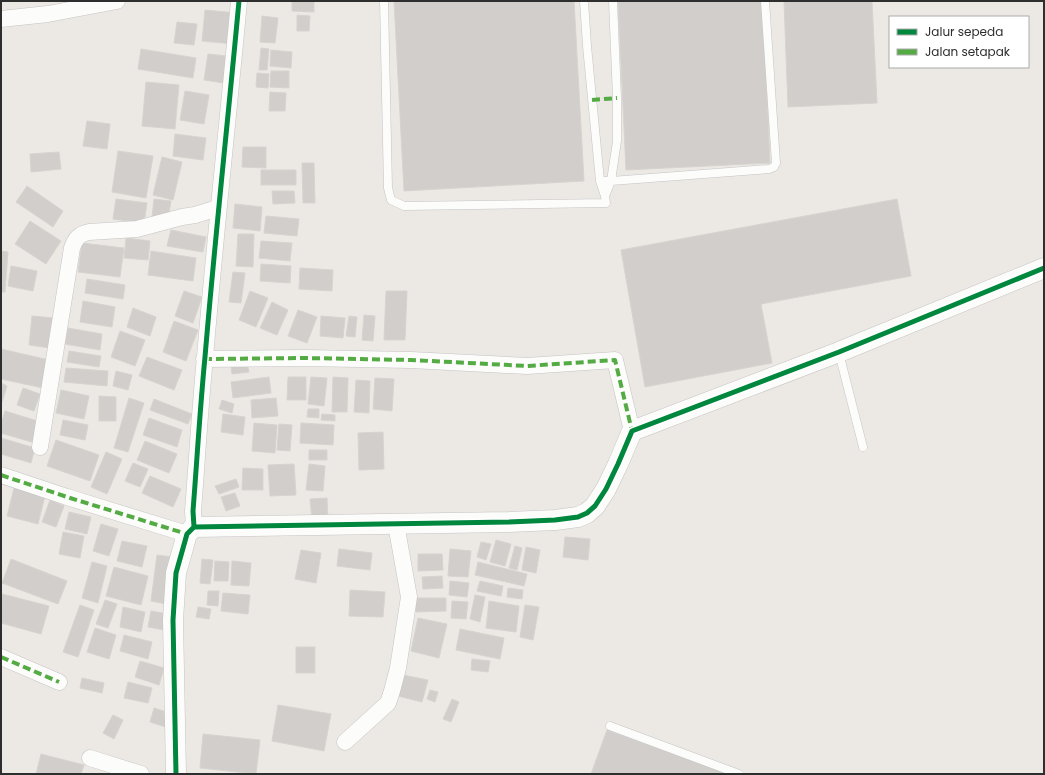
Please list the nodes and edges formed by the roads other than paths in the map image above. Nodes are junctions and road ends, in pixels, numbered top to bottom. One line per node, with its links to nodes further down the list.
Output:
1 (117, 1): 7 (street)
2 (239, 1): 12 (street)
3 (384, 1): 11 (lane)
4 (584, 1): 9 (lane)
5 (613, 1): 10 (lane)
6 (766, 1): 10 (lane)
7 (48, 7): 8 (street)
8 (1, 19)
9 (600, 181): 10 (lane); 11 (lane)
10 (611, 181): 11 (lane)
11 (605, 196)
12 (218, 208): 15 (street); 17 (street)
13 (1044, 268): 14 (street)
14 (838, 352): 16 (street); 18 (lane)
15 (204, 359): 16 (street); 21 (street)
16 (632, 431): 20 (street)
17 (40, 447)
18 (863, 447)
19 (1, 474): 21 (street)
20 (396, 524): 21 (street); 25 (street)
21 (190, 531): 28 (street)
22 (1, 657): 23 (street)
23 (59, 682)
24 (610, 726): 29 (lane)
25 (344, 742)
26 (90, 758): 27 (street)
27 (141, 774)
28 (176, 774)
29 (739, 774)

